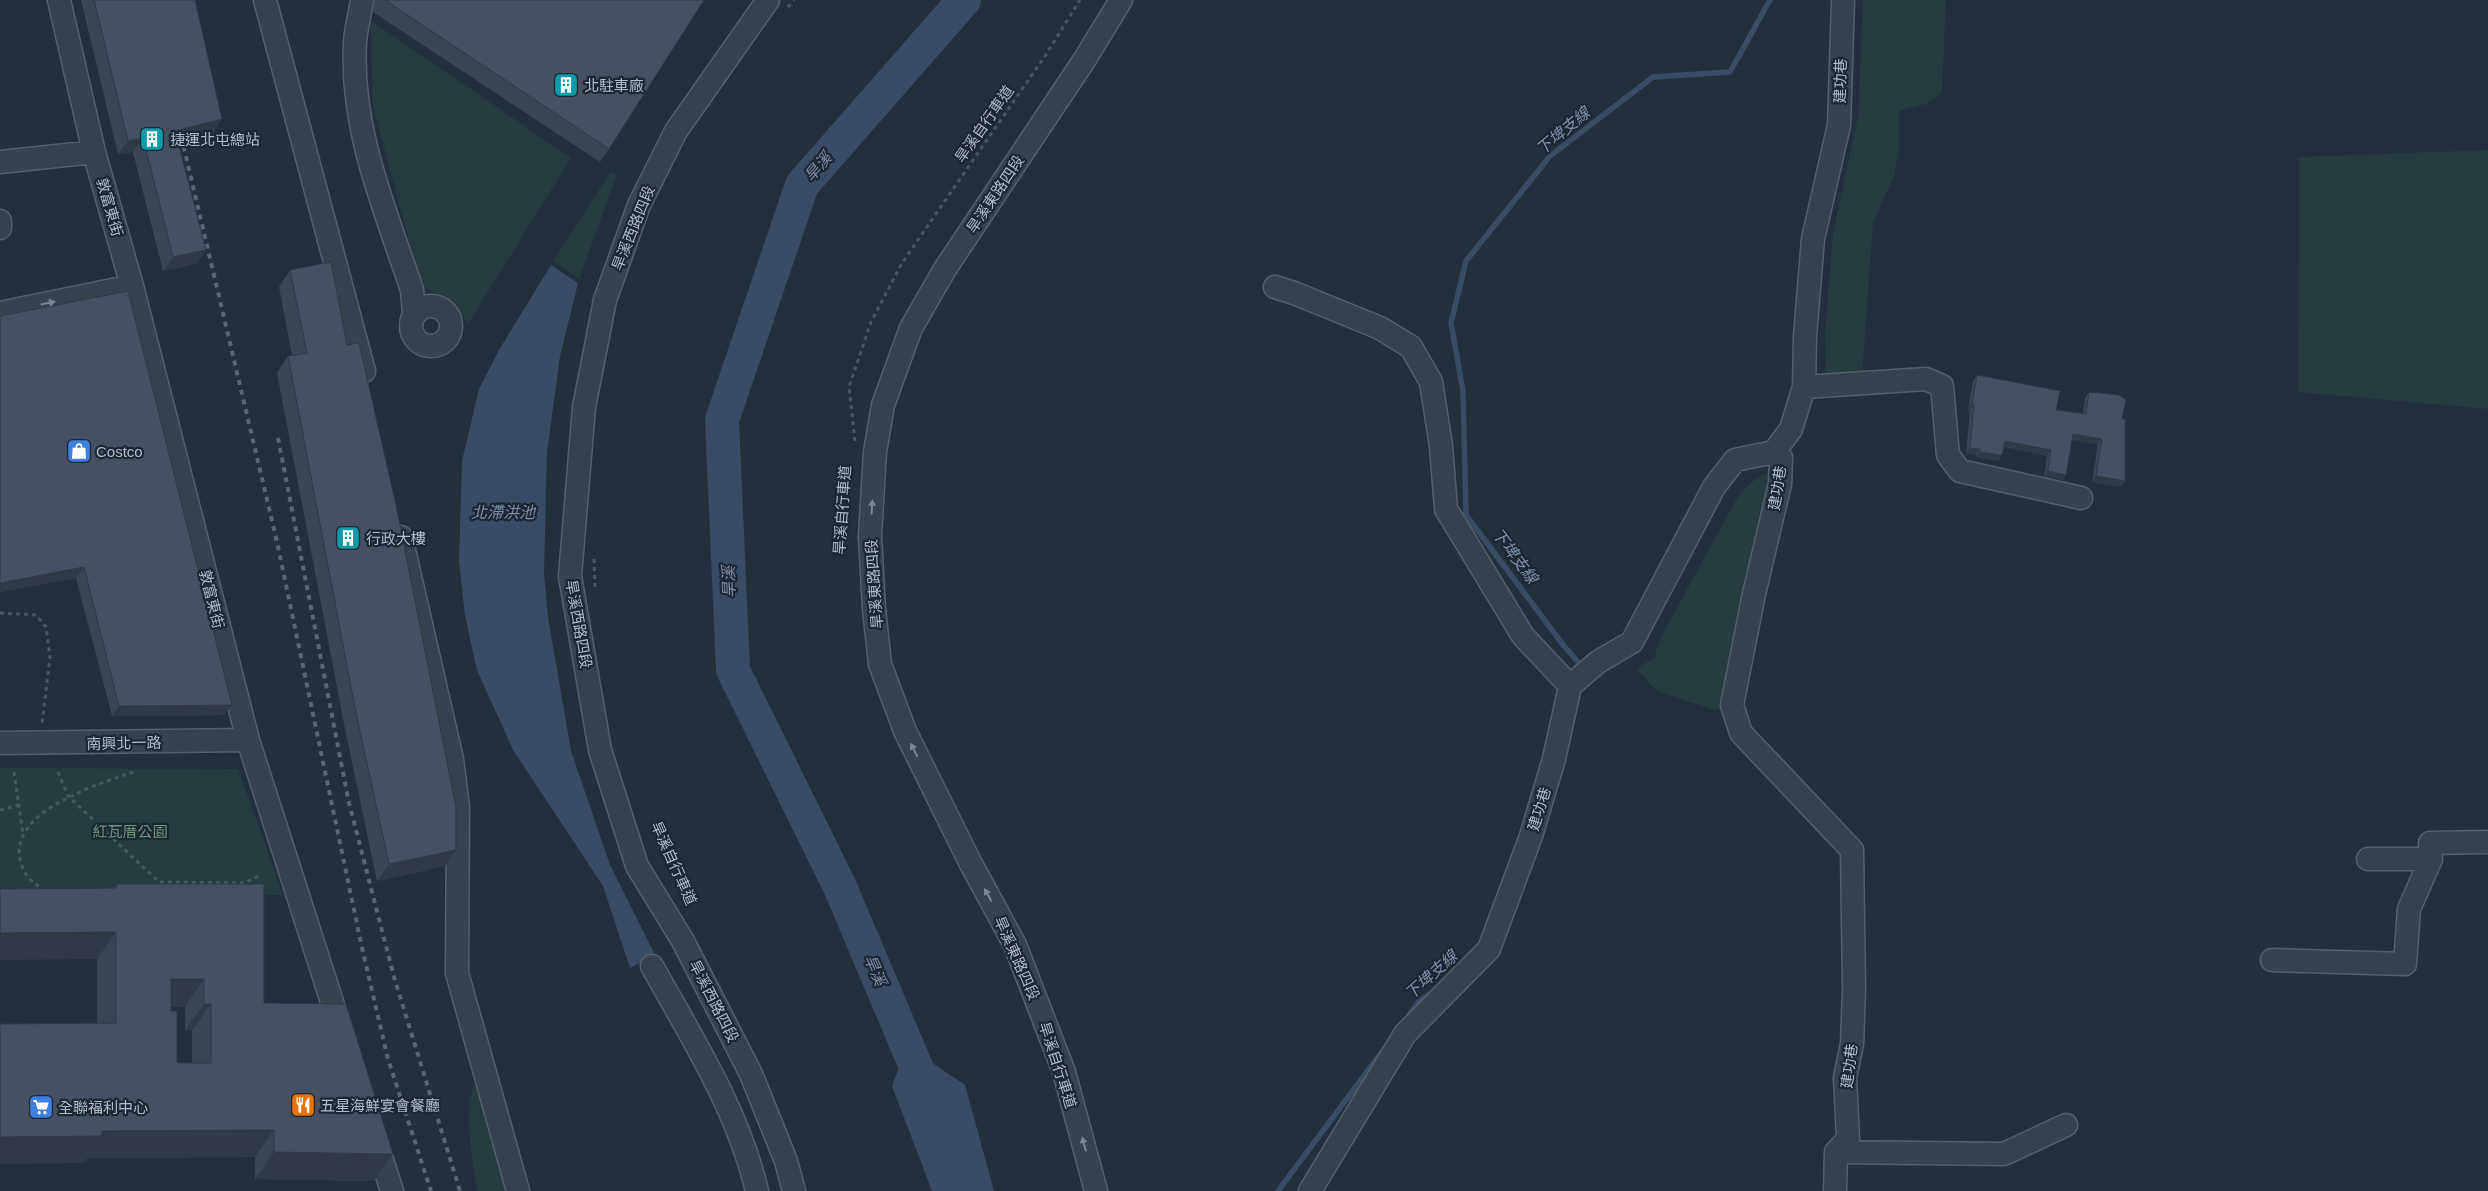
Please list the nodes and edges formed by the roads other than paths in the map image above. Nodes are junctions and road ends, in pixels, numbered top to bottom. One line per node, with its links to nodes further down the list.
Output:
1 (59, 0): 7 (street, 敦富東街)
2 (265, 0): 16 (street)
3 (362, 0): 13 (street)
4 (1121, 0): 36 (street, 旱溪東路四段, one-way to 4)
5 (1843, 0): 15 (street, 建功巷)
6 (776, 7): 35 (street, 旱溪西路四段)
7 (94, 152): 8 (street); 11 (street, 敦富東街)
8 (0, 162)
9 (0, 221): 10 (street)
10 (0, 228)
11 (132, 286): 14 (street, one-way to 11); 21 (street, 敦富東街)
12 (1275, 287): 20 (street)
13 (423, 310)
14 (0, 313)
15 (1804, 387): 17 (street, 建功巷); 18 (street)
16 (369, 396)
17 (1774, 452): 20 (street, 建功巷); 31 (street, 建功巷)
18 (2081, 498)
19 (398, 520): 33 (street)
20 (1570, 686): 37 (street, 建功巷)
21 (248, 740): 22 (street, 南興北一路); 28 (street, 敦富東街)
22 (0, 743)
23 (2488, 842): 25 (street)
24 (2368, 859): 25 (street)
25 (2432, 859): 26 (street)
26 (2272, 960)
27 (652, 966): 34 (street)
28 (347, 1050)
29 (368, 1116): 32 (street)
30 (2066, 1125): 31 (street)
31 (1836, 1152): 38 (street, 建功巷)
32 (392, 1191)
33 (518, 1191)
34 (757, 1191)
35 (794, 1191)
36 (1096, 1191)
37 (1310, 1191)
38 (1835, 1191)

